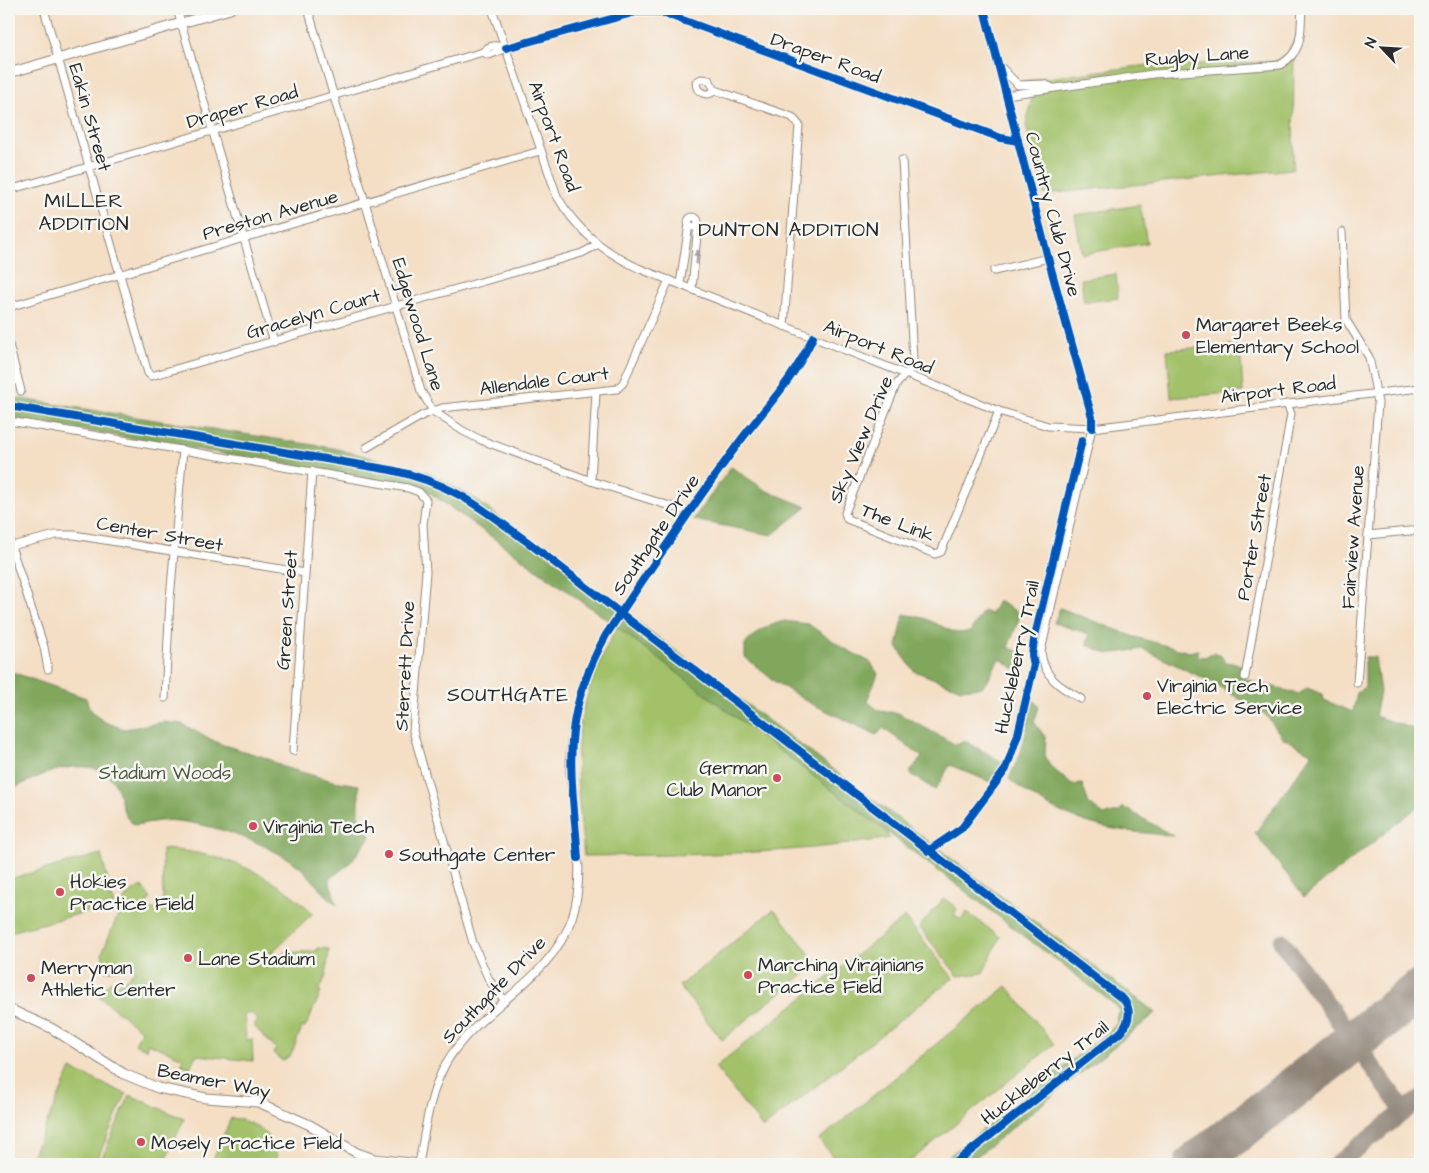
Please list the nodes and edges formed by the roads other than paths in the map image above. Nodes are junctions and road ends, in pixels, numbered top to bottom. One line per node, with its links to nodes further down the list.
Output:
1 (44, 9): 10 (street, Eakin Street)
2 (177, 9): 8 (street)
3 (230, 9): 8 (main road)
4 (308, 9): 16 (street, Edgewood Lane)
5 (492, 9): 9 (street, Airport Road)
6 (984, 9): 11 (street, Country Club Drive)
7 (1302, 9): 13 (street, Rugby Lane)
8 (180, 23): 10 (main road); 17 (street)
9 (506, 48): 16 (street, Draper Road); 18 (street, Draper Road); 19 (street, Airport Road)
10 (57, 59): 12 (main road); 21 (street, Eakin Street)
11 (998, 63): 13 (street, Rugby Lane); 15 (street, Country Club Drive)
12 (10, 70)
13 (1051, 87): 15 (street, Rugby Lane)
14 (715, 90): 35 (street)
15 (1006, 95): 18 (street, Country Club Drive)
16 (334, 96): 17 (street, Draper Road); 23 (street, Edgewood Lane)
17 (211, 131): 21 (street, Draper Road); 25 (street)
18 (1018, 141): 27 (street, Country Club Drive)
19 (540, 151): 23 (street, Preston Avenue); 26 (street, Airport Road)
20 (902, 160): 39 (street, Sky View Drive)
21 (89, 167): 22 (street, Draper Road); 29 (street, Eakin Street)
22 (9, 190)
23 (366, 203): 25 (street, Preston Avenue); 33 (street, Edgewood Lane)
24 (1342, 232): 44 (street, Fairview Avenue)
25 (242, 239): 29 (street, Preston Avenue); 37 (street)
26 (597, 245): 30 (street, Airport Road); 33 (street, Gracelyn Court)
27 (1048, 258): 28 (street); 49 (street, Country Club Drive)
28 (994, 271)
29 (120, 275): 34 (street, Preston Avenue); 40 (street, Eakin Street)
30 (669, 280): 31 (street, Airport Road); 43 (street, Allendale Court)
31 (680, 284): 32 (street, Airport Road); 32 (street, one-way to 31)
32 (692, 289): 35 (street, Airport Road)
33 (395, 306): 37 (street, Gracelyn Court); 46 (street, Edgewood Lane)
34 (9, 307)
35 (784, 326): 36 (street, Airport Road)
36 (813, 337): 39 (street, Airport Road); 54 (street, Southgate Drive)
37 (274, 342): 40 (street, Gracelyn Court)
38 (9, 345): 42 (street)
39 (905, 374): 47 (street, Airport Road); 55 (street, Sky View Drive)
40 (151, 376)
41 (1420, 388): 44 (street, Airport Road)
42 (21, 391)
43 (596, 392): 46 (street, Allendale Court); 53 (street)
44 (1376, 393): 45 (street, Airport Road); 57 (street, Fairview Avenue)
45 (1287, 404): 49 (street, Airport Road); 62 (street, Porter Street)
46 (432, 411): 50 (street, Allendale Court); 53 (street, Edgewood Lane)
47 (999, 411): 49 (street, Airport Road); 55 (street, The Link)
48 (9, 421): 51 (street)
49 (1092, 428): 65 (street)
50 (366, 448)
51 (183, 450): 52 (street); 59 (street)
52 (312, 471): 60 (street, Green Street); 67 (street, Sterrett Drive)
53 (591, 481): 54 (street, Edgewood Lane)
54 (689, 512): 67 (street, Southgate Drive)
55 (845, 516)
56 (1420, 530): 57 (street)
57 (1368, 535): 63 (street, Fairview Avenue)
58 (10, 543): 59 (street, Center Street); 61 (street)
59 (173, 552): 60 (street, Center Street); 64 (street)
60 (305, 573): 66 (street, Green Street)
61 (48, 669)
62 (1245, 677)
63 (1357, 683)
64 (165, 698)
65 (1081, 699)
66 (293, 751)
67 (505, 1001): 69 (street, Southgate Drive)
68 (9, 1009): 69 (main road, Beamer Way)
69 (419, 1164)

